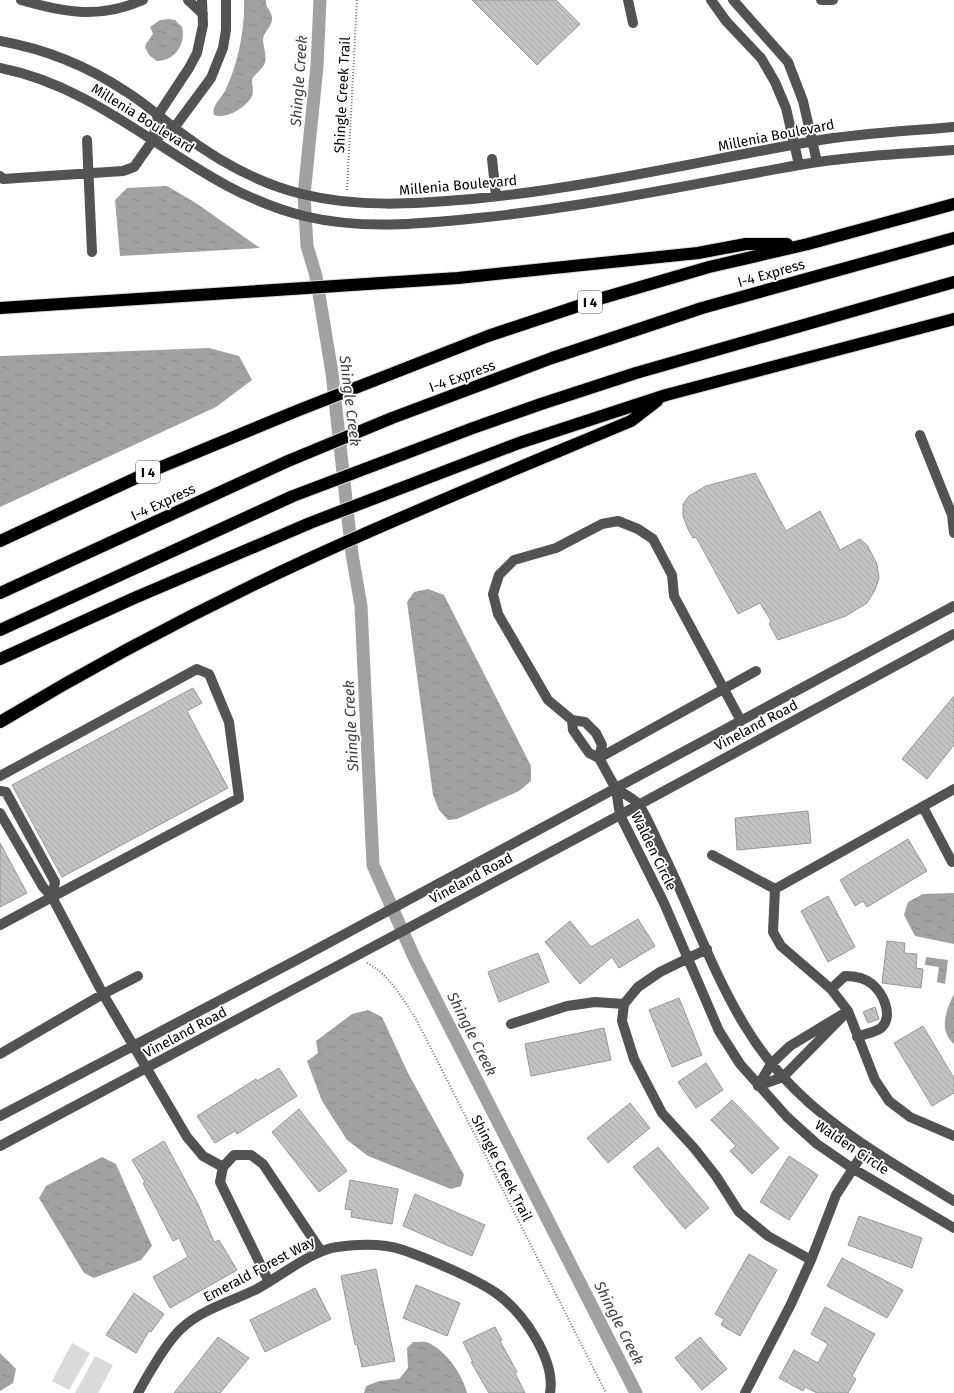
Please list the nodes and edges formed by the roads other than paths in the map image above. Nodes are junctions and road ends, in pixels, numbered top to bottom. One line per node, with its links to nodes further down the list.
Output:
1 (21, 0): 2 (street)
2 (144, 0)
3 (188, 0): 11 (street)
4 (202, 0): 11 (street)
5 (226, 0): 17 (street)
6 (628, 0): 12 (street)
7 (711, 0): 21 (street)
8 (733, 0): 20 (street)
9 (821, 0): 10 (street)
10 (833, 0)
11 (203, 14): 15 (street)
12 (633, 23)
13 (0, 41): 15 (street, Millenia Boulevard)
14 (0, 68): 19 (street, Millenia Boulevard)
15 (158, 115): 17 (street, Millenia Boulevard); 19 (street)
16 (954, 127): 20 (street, Millenia Boulevard)
17 (174, 128): 19 (street); 28 (street, Millenia Boulevard)
18 (87, 140): 26 (street)
19 (153, 140): 25 (street, Millenia Boulevard); 26 (street)
20 (812, 141): 21 (street, Millenia Boulevard); 24 (street)
21 (795, 145): 25 (street); 28 (street, Millenia Boulevard)
22 (954, 150): 24 (street, Millenia Boulevard)
23 (492, 159): 28 (street)
24 (817, 162): 25 (street, Millenia Boulevard)
25 (799, 165)
26 (88, 174): 27 (street); 32 (street)
27 (1, 181)
28 (496, 196)
29 (954, 204): 31 (highway, I 4)
30 (954, 238): 41 (highway, I-4 Express)
31 (808, 244): 34 (highway); 40 (highway, I 4)
32 (92, 252)
33 (954, 282): 43 (highway)
34 (0, 308)
35 (954, 319): 36 (highway)
36 (666, 395): 45 (highway); 50 (highway)
37 (920, 435): 38 (street)
38 (953, 515): 39 (street)
39 (954, 533)
40 (0, 542)
41 (0, 593)
42 (954, 606): 49 (street, Vineland Road)
43 (0, 630)
44 (954, 634): 56 (street, Vineland Road)
45 (0, 660)
46 (756, 671): 47 (street)
47 (723, 689): 48 (street); 49 (street); 51 (street)
48 (572, 720): 51 (street); 51 (street)
49 (741, 721): 53 (street, Vineland Road)
50 (0, 722)
51 (599, 758): 53 (street)
52 (0, 776): 65 (street)
53 (616, 789): 56 (street, Walden Circle); 59 (street, Walden Circle); 76 (street, Vineland Road)
54 (954, 790): 57 (street)
55 (0, 791): 60 (street)
56 (638, 804): 59 (street, Vineland Road); 67 (street, Walden Circle)
57 (923, 807): 63 (street); 64 (street)
58 (0, 813): 61 (street)
59 (620, 815): 68 (street, Walden Circle); 79 (street, Vineland Road)
60 (25, 827): 61 (street); 65 (street)
61 (12, 835): 65 (street)
62 (712, 855): 64 (street)
63 (952, 862)
64 (775, 889): 70 (street)
65 (52, 897): 66 (street); 71 (street)
66 (0, 925)
67 (707, 949): 68 (street); 78 (street, Walden Circle)
68 (688, 959): 72 (street); 81 (street, Walden Circle)
69 (138, 976): 71 (street)
70 (832, 989): 73 (street); 75 (street)
71 (103, 994): 76 (street); 77 (street)
72 (624, 1004): 74 (street); 91 (street)
73 (848, 1011): 75 (street); 78 (street); 80 (street)
74 (511, 1024)
75 (857, 1036): 83 (street)
76 (134, 1047): 79 (street); 82 (street, Vineland Road)
77 (0, 1054)
78 (772, 1064): 80 (street, Walden Circle); 81 (street)
79 (147, 1068): 84 (street, Vineland Road); 86 (street)
80 (783, 1078): 81 (street); 85 (street, Walden Circle)
81 (758, 1086): 87 (street, Walden Circle)
82 (0, 1116)
83 (954, 1136)
84 (0, 1146)
85 (867, 1147): 87 (street); 88 (street, Walden Circle)
86 (223, 1167): 90 (street); 92 (street)
87 (852, 1168): 89 (street, Walden Circle); 91 (street)
88 (954, 1201)
89 (954, 1228)
90 (321, 1251): 92 (street, Emerald Forest Way); 94 (street, Emerald Forest Way)
91 (811, 1260): 95 (street)
92 (268, 1282): 93 (street, Emerald Forest Way)
93 (138, 1393)
94 (550, 1393)
95 (745, 1393)

